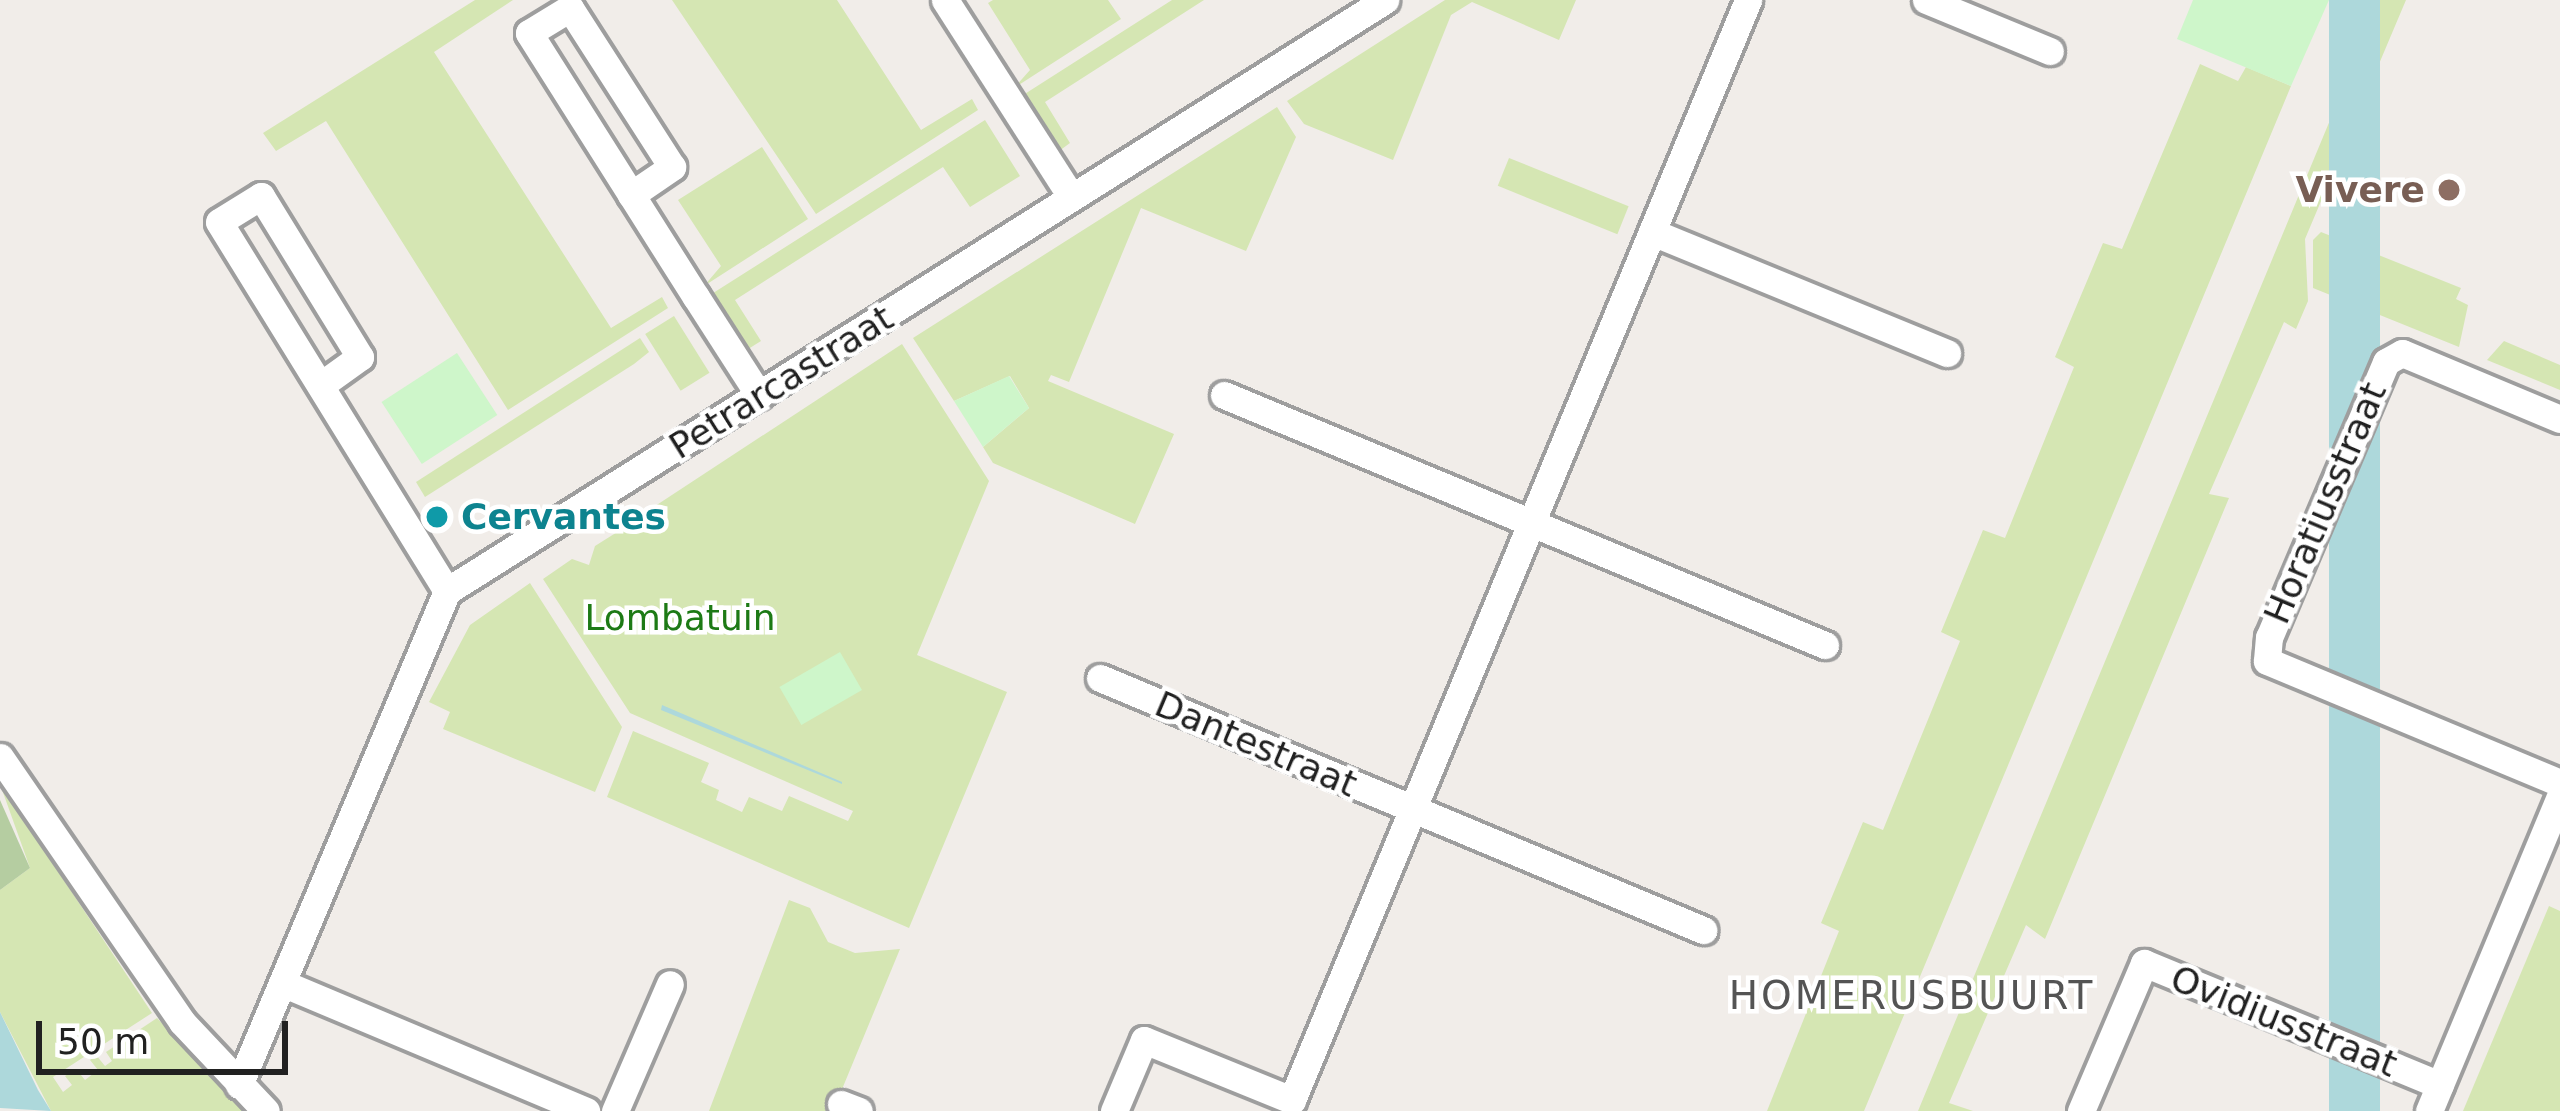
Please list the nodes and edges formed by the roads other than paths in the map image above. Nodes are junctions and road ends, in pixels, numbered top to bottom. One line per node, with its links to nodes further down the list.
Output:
1 (1748, 0): 8 (street)
2 (1926, 0): 5 (street)
3 (948, 1): 7 (street)
4 (1383, 1): 7 (street, Petrarcastraat)
5 (2050, 51)
6 (631, 195): 6 (street); 11 (street)
7 (1070, 195): 11 (street, Petrarcastraat)
8 (1652, 232): 9 (street); 14 (street)
9 (1947, 353)
10 (321, 385): 10 (street); 15 (street)
11 (760, 394): 15 (street, Petrarcastraat)
12 (1224, 395): 14 (street)
13 (2560, 419): 19 (street, Horatiusstraat)
14 (1531, 524): 16 (street); 21 (street)
15 (447, 591): 23 (street)
16 (1825, 645)
17 (1100, 678): 21 (street, Dantestraat)
18 (0, 757): 25 (street)
19 (2560, 782)
20 (2560, 797): 26 (street)
21 (1412, 810): 22 (street, Dantestraat); 27 (street)
22 (1703, 930)
23 (282, 983): 25 (street); 29 (street)
24 (670, 984): 30 (street)
25 (239, 1085): 28 (street)
26 (2434, 1098): 33 (street, Ovidiusstraat)
27 (1292, 1100): 31 (street); 32 (street)
28 (266, 1111)
29 (586, 1111)
30 (615, 1111)
31 (1114, 1111)
32 (1319, 1111)
33 (2081, 1111)

